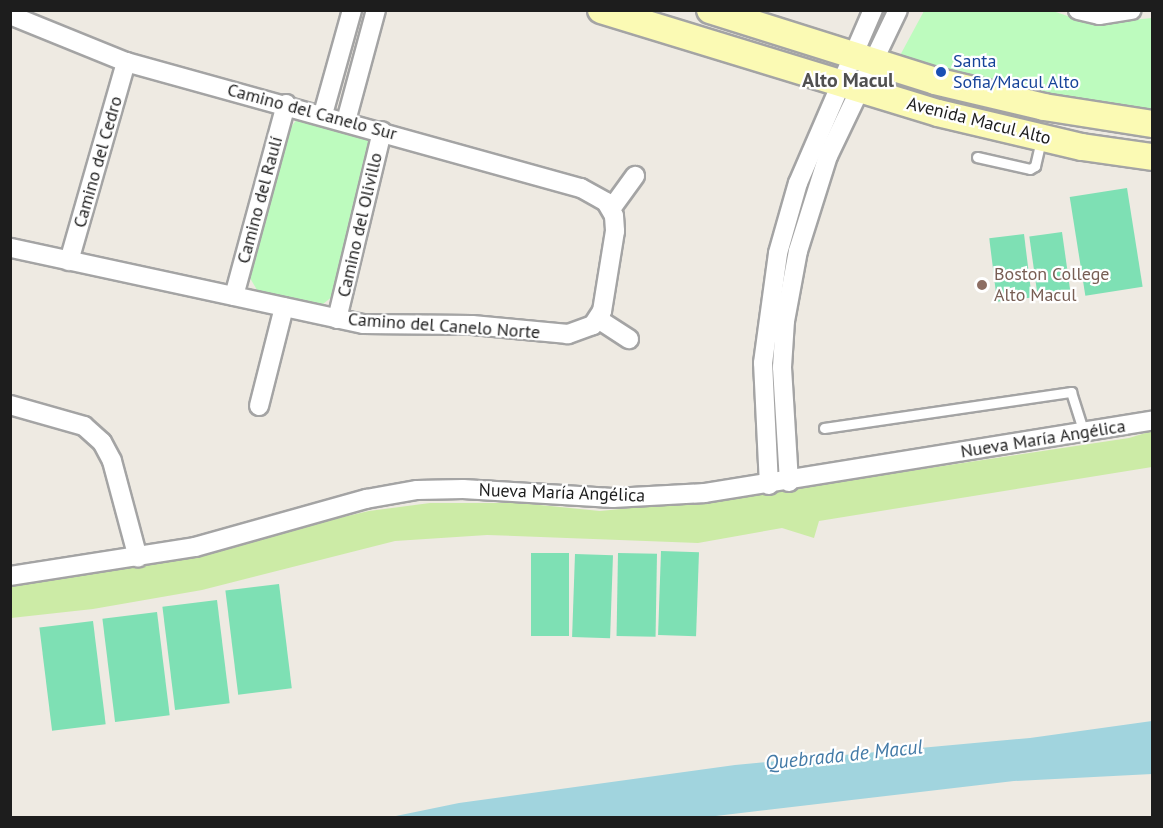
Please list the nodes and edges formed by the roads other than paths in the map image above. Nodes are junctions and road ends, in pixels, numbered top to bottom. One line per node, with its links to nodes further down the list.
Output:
1 (352, 10): 14 (street)
2 (376, 10): 15 (street)
3 (601, 10): 12 (street, Avenida Macul Alto)
4 (710, 10): 10 (street, Avenida Macul Alto)
5 (873, 10): 10 (street)
6 (898, 10): 10 (street)
7 (1078, 10): 8 (street)
8 (1132, 10)
9 (10, 15): 11 (street, Camino del Canelo Sur)
10 (862, 57): 12 (street); 16 (street, Avenida Macul Alto)
11 (126, 62): 13 (street, Camino del Canelo Sur); 24 (street, Camino del Cedro)
12 (850, 85): 18 (street, Avenida Macul Alto); 37 (street); 38 (street)
13 (286, 104): 14 (street, Camino del Canelo Sur); 25 (street, Camino del Raulí)
14 (323, 114): 15 (street, Camino del Canelo Sur)
15 (346, 121): 17 (street, Camino del Canelo Sur)
16 (1152, 124)
17 (382, 131): 22 (street, Camino del Canelo Sur); 27 (street, Camino del Olivillo)
18 (1041, 138): 19 (lane); 20 (street, Avenida Macul Alto)
19 (977, 157)
20 (1152, 157)
21 (635, 176): 22 (street)
22 (611, 209): 28 (street)
23 (10, 248): 24 (street, Camino del Canelo Norte)
24 (69, 261): 25 (street, Camino del Canelo Norte)
25 (234, 296): 26 (street, Camino del Canelo Norte)
26 (284, 307): 27 (street, Camino del Canelo Norte); 31 (street)
27 (337, 319): 28 (street, Camino del Canelo Norte)
28 (598, 319): 29 (street)
29 (629, 339)
30 (10, 405): 32 (street)
31 (259, 406)
32 (55, 417): 33 (street); 39 (street)
33 (10, 420)
34 (1152, 421): 36 (street, Nueva María Angélica)
35 (824, 428): 36 (lane)
36 (1084, 435): 37 (street, Nueva María Angélica)
37 (789, 482): 38 (street, Nueva María Angélica)
38 (769, 485): 39 (street, Nueva María Angélica)
39 (138, 558): 40 (street, Nueva María Angélica)
40 (10, 576)

